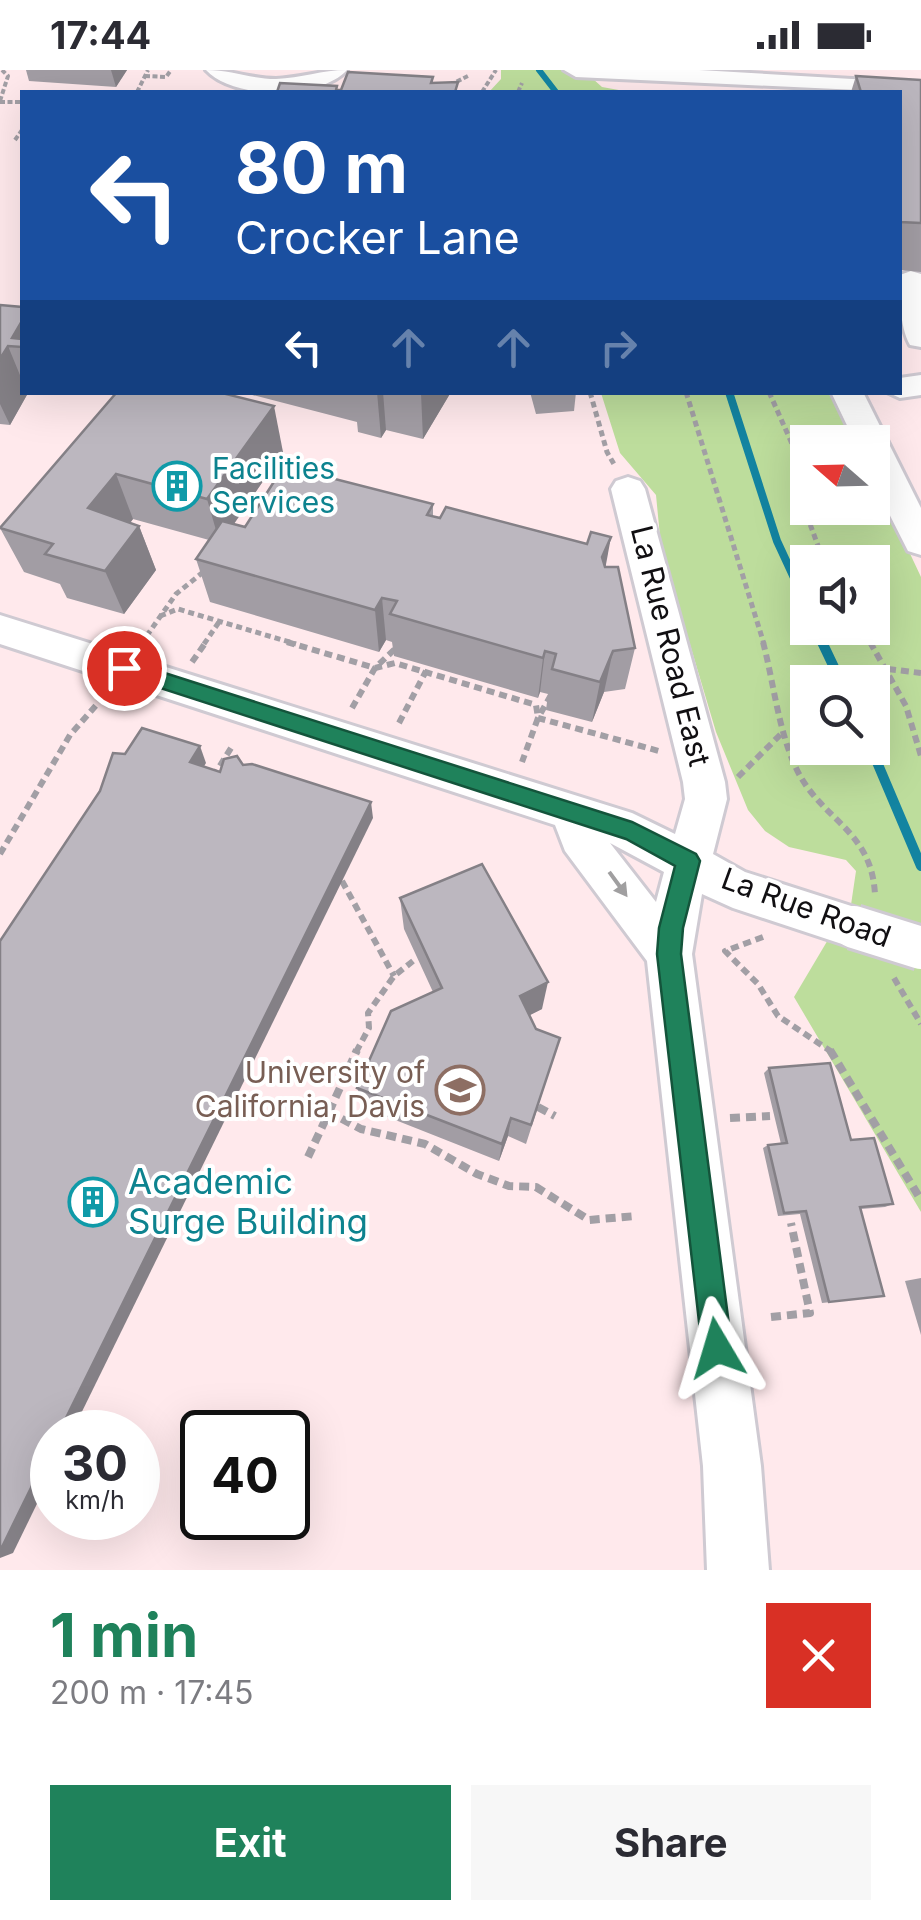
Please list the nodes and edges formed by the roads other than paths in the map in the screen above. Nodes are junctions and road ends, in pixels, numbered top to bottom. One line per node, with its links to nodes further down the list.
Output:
1 (334, 70): 4 (street)
2 (578, 70): 3 (street)
3 (806, 77): 5 (street)
4 (220, 80)
5 (921, 90)
6 (912, 280): 7 (street)
7 (921, 338)
8 (848, 395): 9 (street)
9 (863, 425)
10 (890, 480): 12 (street)
11 (628, 489): 15 (street, La Rue Road East)
12 (921, 542)
13 (0, 629): 14 (street)
14 (572, 813): 15 (street); 16 (street, one-way to 16)
15 (688, 861): 16 (street, La Rue Road); 17 (street, La Rue Road, bridge)
16 (669, 954): 18 (street, La Rue Road)
17 (906, 961)
18 (738, 1570)

